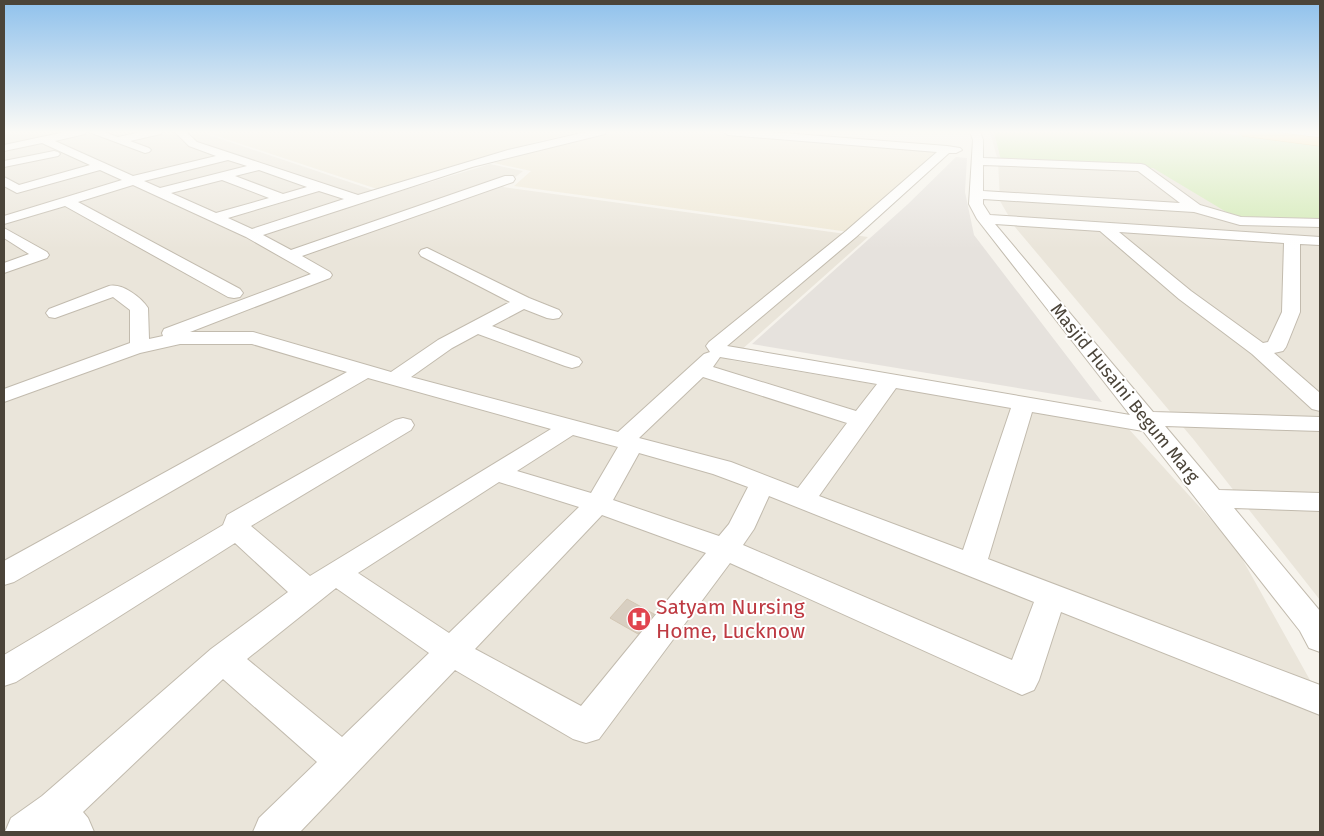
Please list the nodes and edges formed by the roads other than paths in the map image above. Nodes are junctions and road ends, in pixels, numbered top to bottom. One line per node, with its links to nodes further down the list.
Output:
1 (82, 171): 13 (street)
2 (111, 171): 12 (street)
3 (168, 171): 12 (street)
4 (240, 171): 10 (street)
5 (273, 171): 15 (street)
6 (452, 171): 14 (street)
7 (922, 171): 42 (street)
8 (976, 171): 17 (street, Masjid Husaini Begum Marg)
9 (1145, 171): 22 (street)
10 (223, 176): 16 (street); 19 (street)
11 (509, 179): 18 (street)
12 (132, 180): 16 (street); 21 (street)
13 (4, 181)
14 (412, 184): 18 (street); 20 (street)
15 (319, 187): 19 (street); 20 (street)
16 (159, 192): 23 (street)
17 (976, 195): 22 (street); 24 (street, Masjid Husaini Begum Marg)
18 (457, 197): 33 (street)
19 (282, 198): 23 (street)
20 (359, 200): 29 (street)
21 (66, 201): 25 (street); 35 (street)
22 (1195, 208): 26 (street)
23 (215, 218): 29 (street)
24 (984, 218): 27 (street); 52 (street, Masjid Husaini Begum Marg)
25 (4, 220)
26 (1320, 222)
27 (1104, 227): 30 (street); 41 (street)
28 (4, 232): 34 (street)
29 (251, 234): 33 (street)
30 (1292, 239): 31 (street); 41 (street)
31 (1320, 241)
32 (426, 253): 36 (street)
33 (288, 256): 40 (street)
34 (4, 268)
35 (234, 293)
36 (523, 302): 38 (street); 39 (street)
37 (55, 313): 40 (street)
38 (553, 314)
39 (477, 327): 43 (street); 46 (street)
40 (137, 346): 45 (street); 48 (street)
41 (1259, 350): 50 (street)
42 (719, 351): 44 (street); 47 (street)
43 (572, 362)
44 (700, 369): 51 (street); 56 (street)
45 (365, 371): 46 (street); 66 (street)
46 (394, 379): 55 (street)
47 (890, 381): 49 (street); 51 (street)
48 (4, 396)
49 (1023, 404): 52 (street); 65 (street)
50 (1320, 404)
51 (861, 420): 60 (street)
52 (1150, 423): 54 (street); 59 (street, Masjid Husaini Begum Marg)
53 (403, 424): 63 (street)
54 (1320, 424)
55 (570, 427): 56 (street); 57 (street)
56 (627, 442): 58 (street); 62 (street)
57 (496, 473): 62 (street); 67 (street)
58 (762, 484): 60 (street); 64 (street)
59 (1212, 499): 61 (street); 70 (street, Masjid Husaini Begum Marg)
60 (803, 500): 65 (street)
61 (1320, 502)
62 (598, 504): 64 (street); 71 (street)
63 (237, 529): 68 (street); 73 (street)
64 (724, 549): 69 (street); 71 (street)
65 (972, 565): 69 (street)
66 (4, 574)
67 (336, 574): 68 (street); 71 (street)
68 (309, 593): 72 (street)
69 (1051, 596): 74 (street)
70 (1320, 639)
71 (452, 652): 75 (street)
72 (222, 660): 75 (street); 76 (street)
73 (4, 672)
74 (1320, 700)
75 (343, 761): 78 (street)
76 (65, 821): 77 (street)
77 (25, 832)
78 (273, 832)

